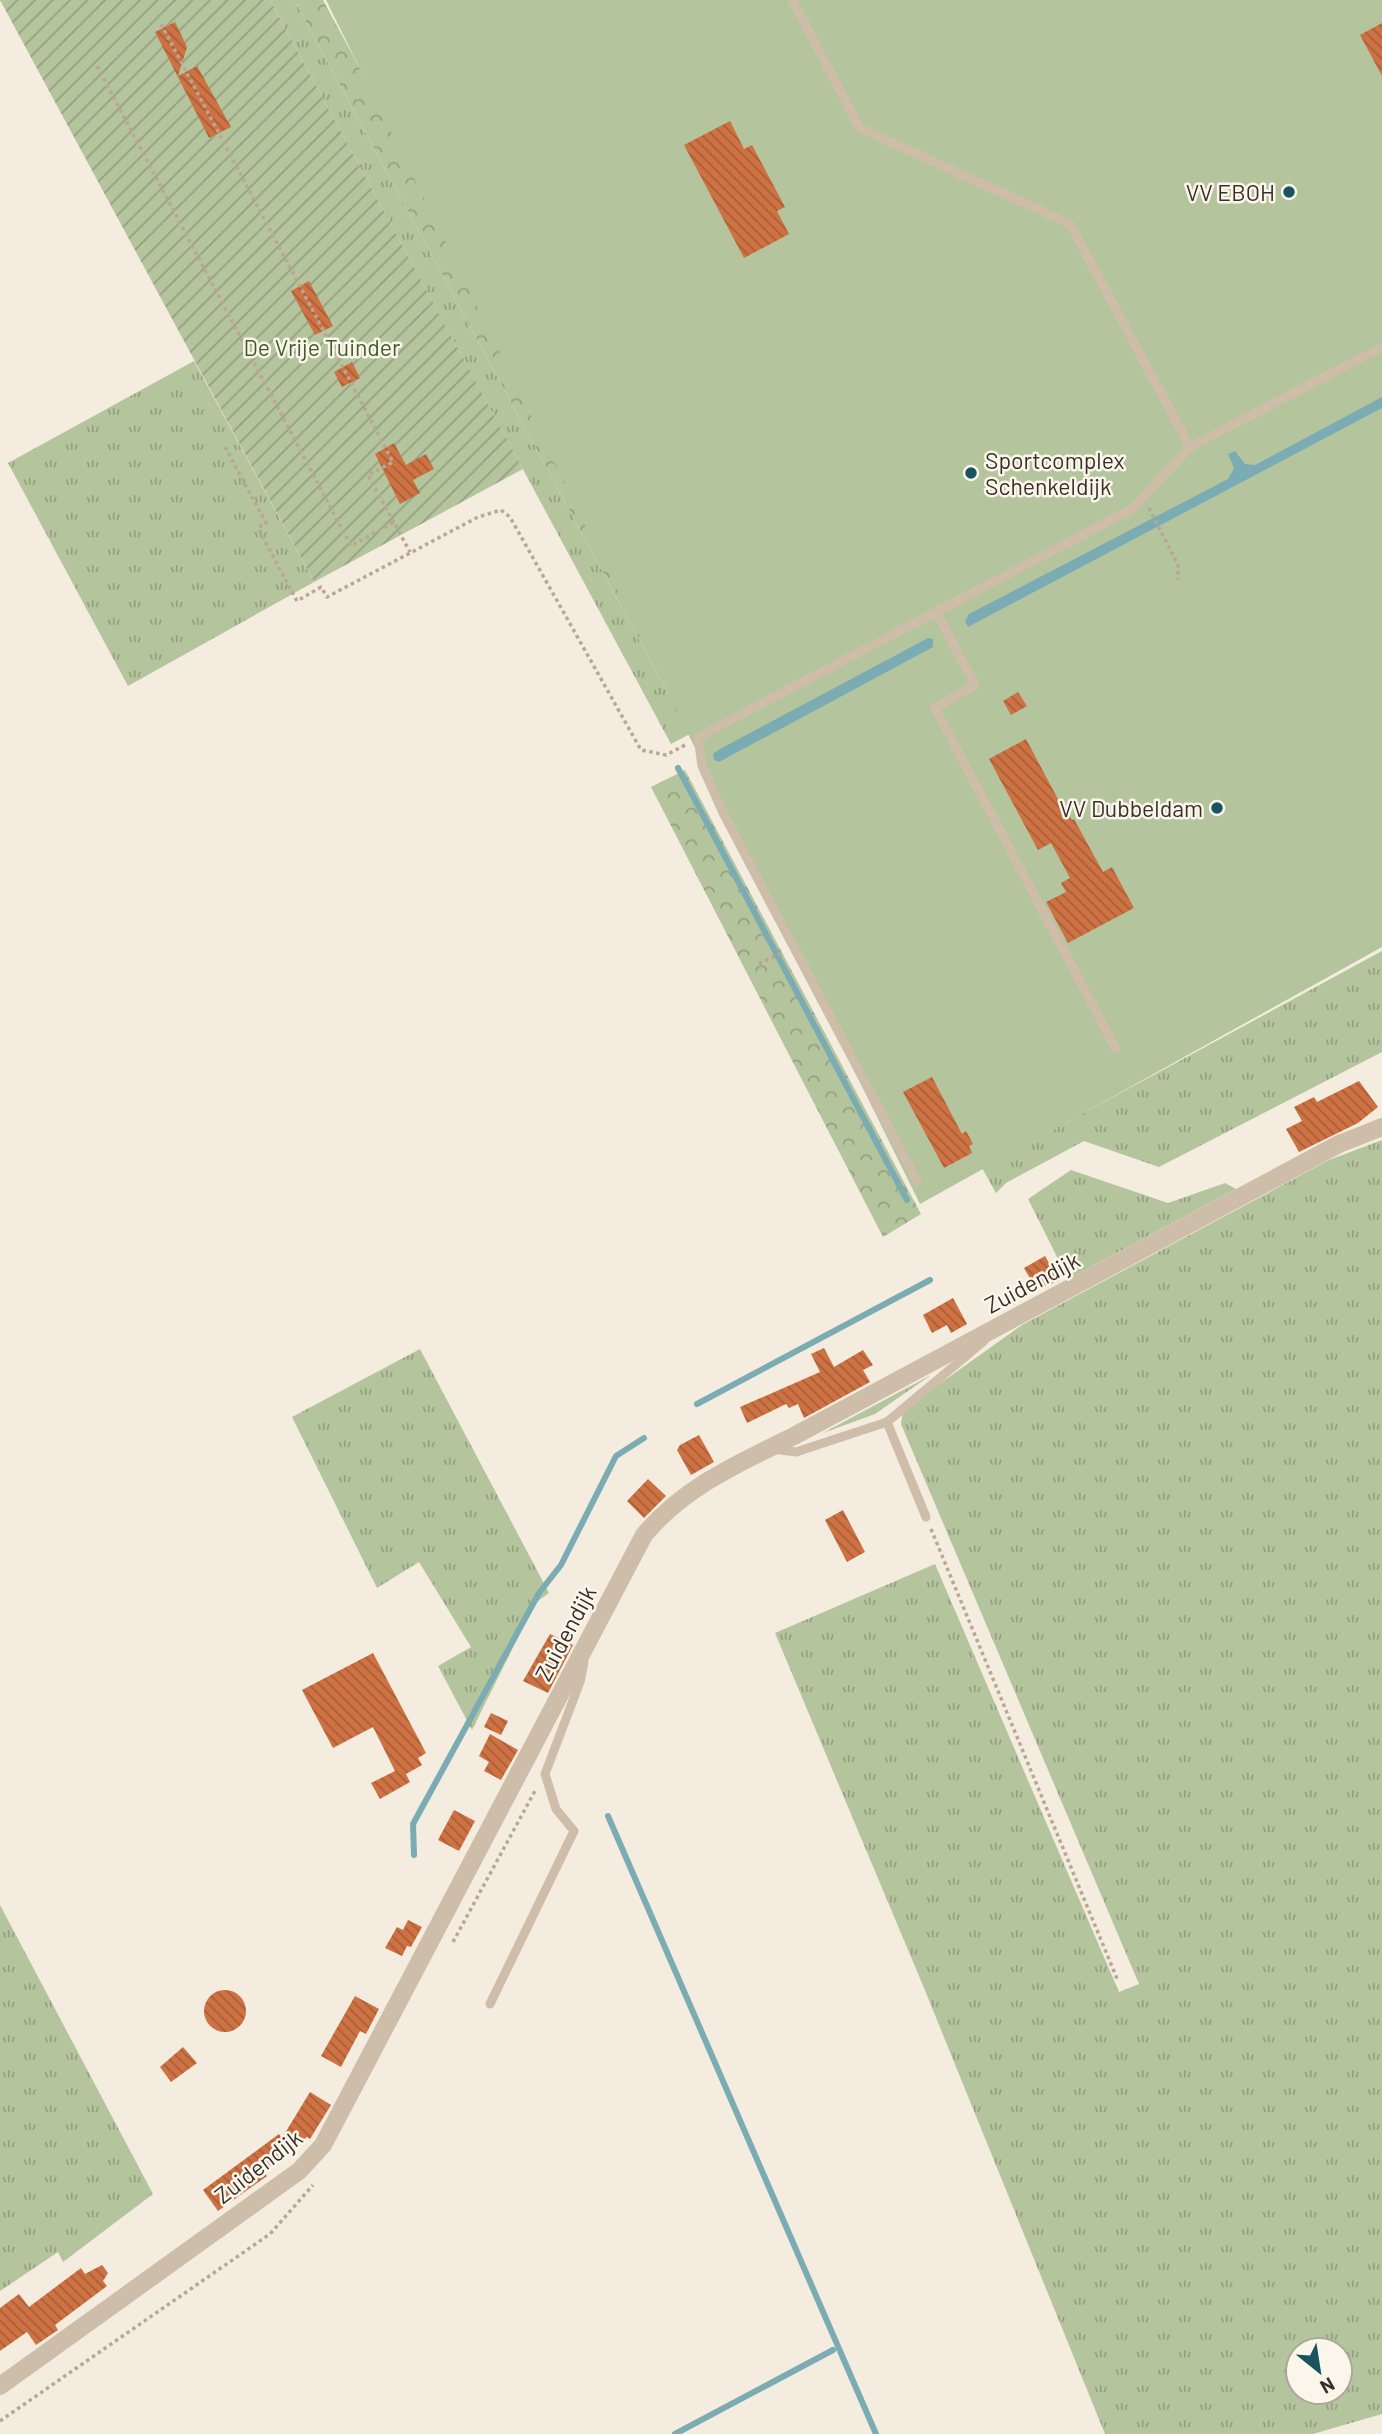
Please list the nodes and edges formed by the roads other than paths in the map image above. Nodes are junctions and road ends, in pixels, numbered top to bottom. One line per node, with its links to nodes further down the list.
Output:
1 (792, 0): 3 (lane)
2 (1382, 347): 3 (lane)
3 (1191, 447): 4 (lane)
4 (937, 613): 5 (lane); 7 (lane)
5 (1116, 1049)
6 (1382, 1127): 8 (street, Zuidendijk)
7 (917, 1181)
8 (1004, 1325): 9 (lane); 10 (street, Zuidendijk)
9 (887, 1422): 10 (lane); 11 (lane)
10 (769, 1448): 12 (street, Zuidendijk)
11 (926, 1517)
12 (587, 1643): 13 (lane); 14 (street, Zuidendijk)
13 (490, 2004)
14 (0, 2386)

